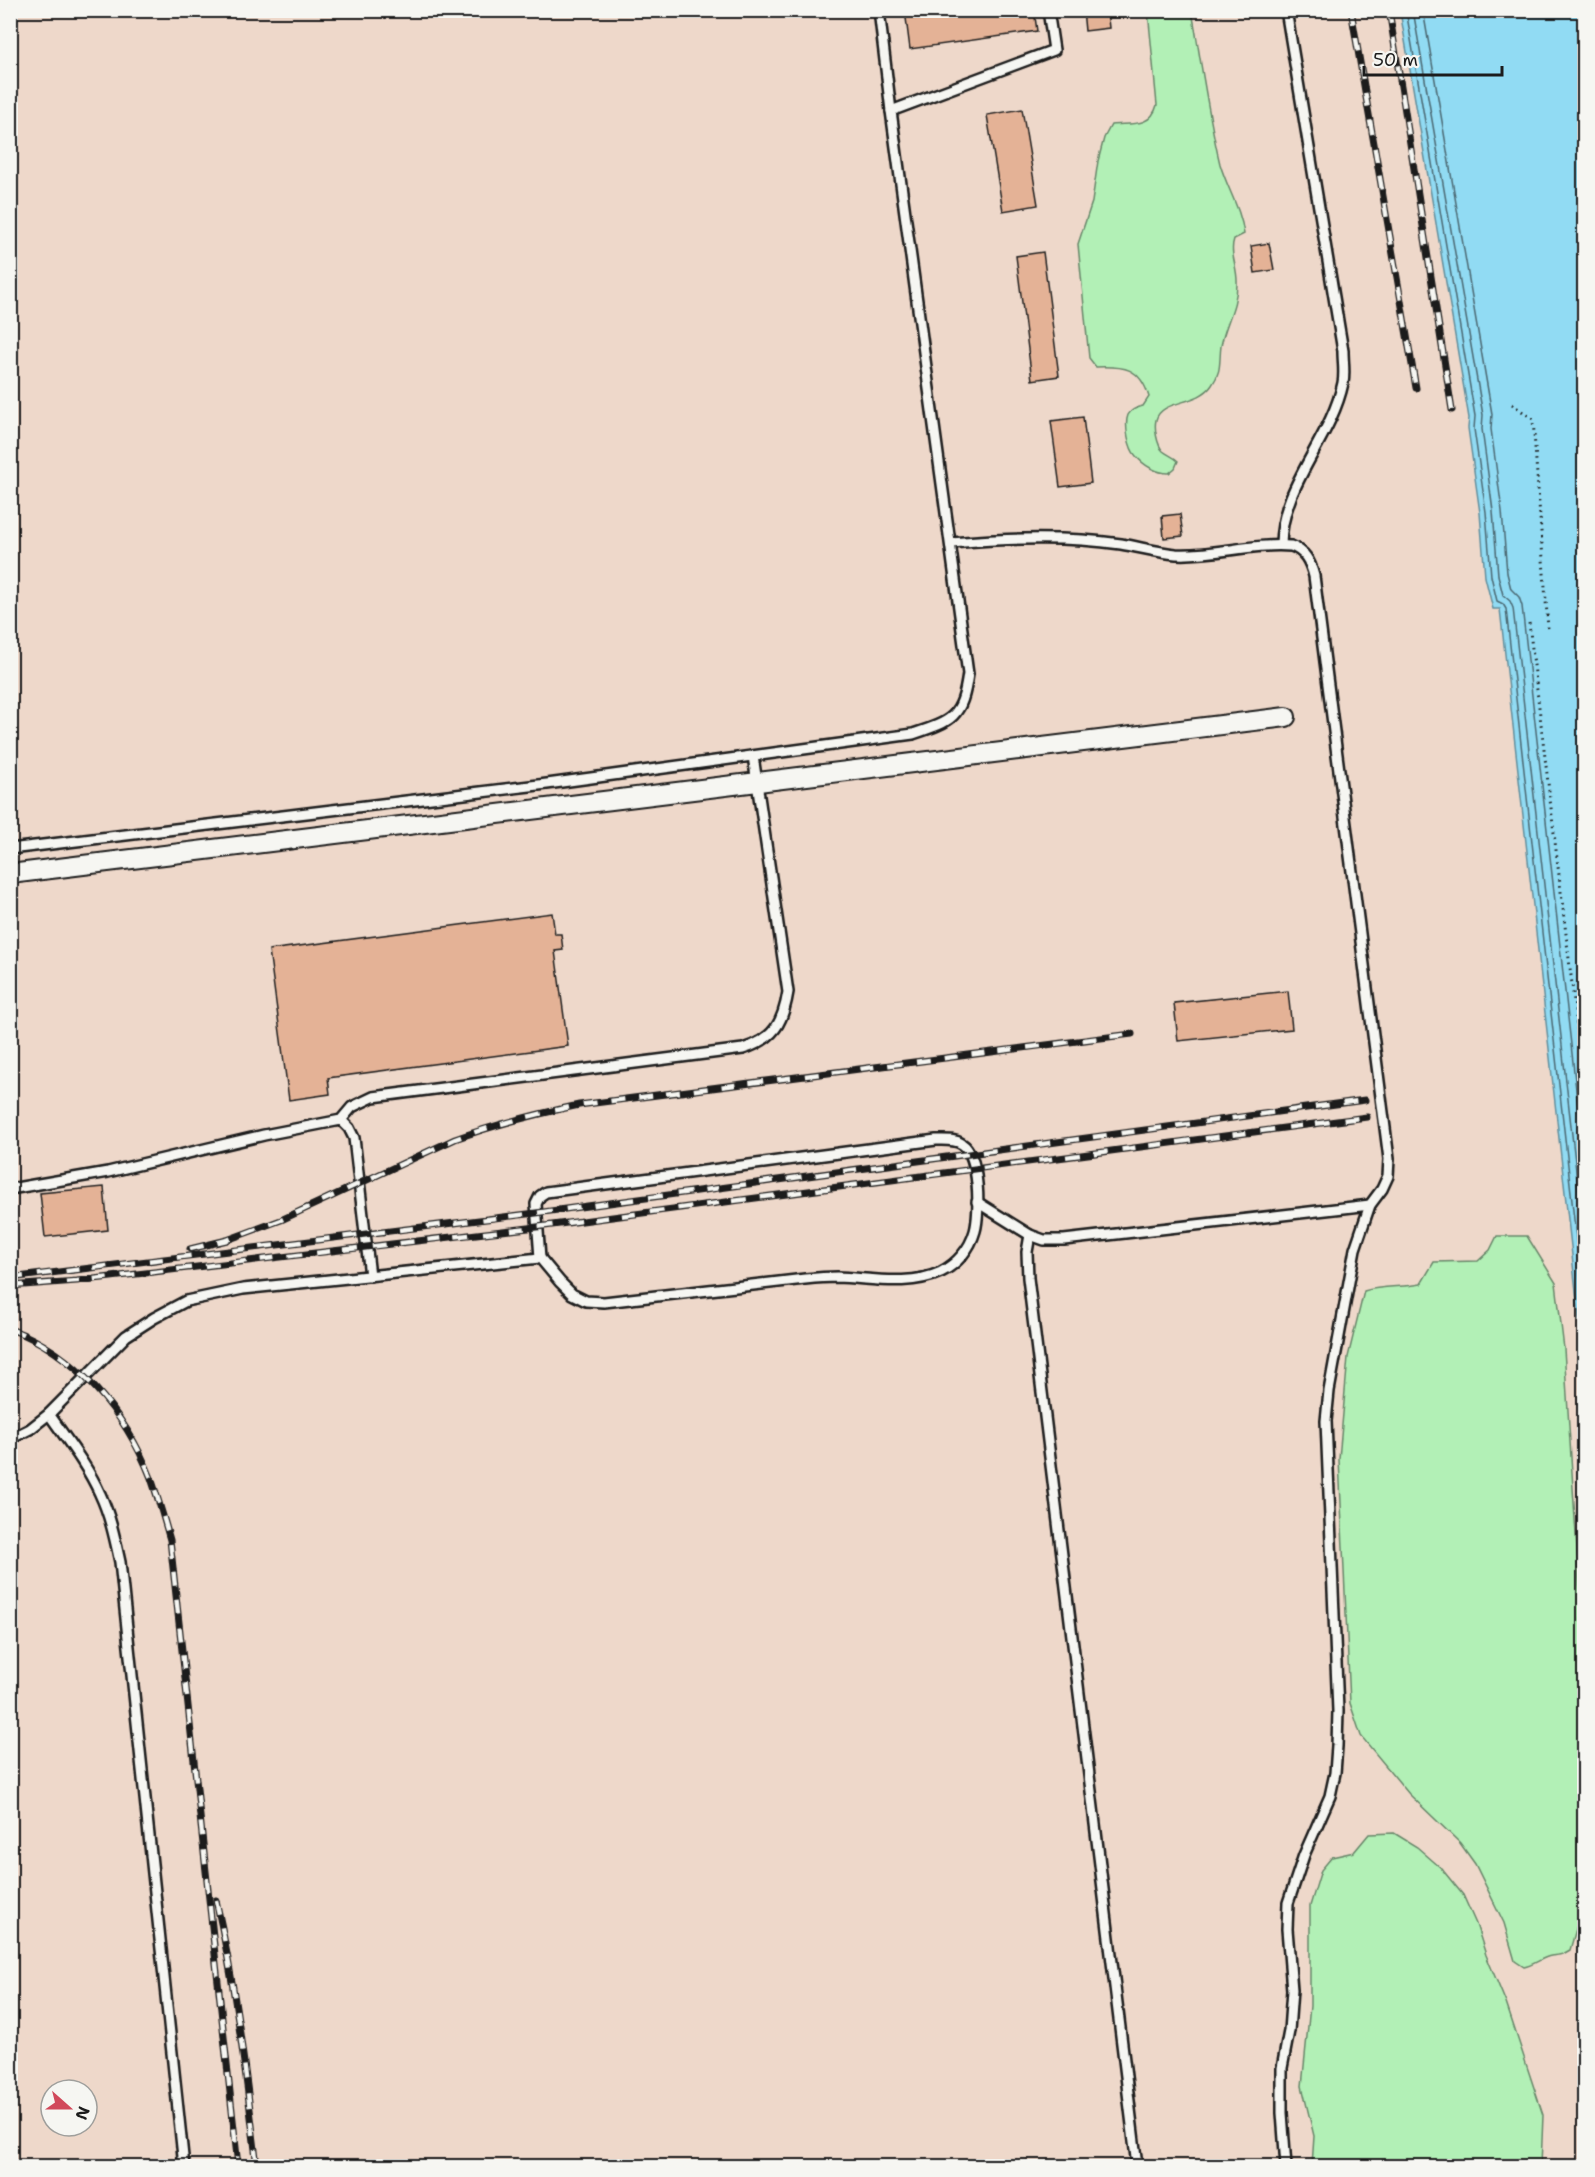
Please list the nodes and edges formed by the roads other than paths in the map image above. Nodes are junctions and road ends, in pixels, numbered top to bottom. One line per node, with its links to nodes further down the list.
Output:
1 (879, 10): 4 (lane)
2 (1048, 10): 4 (lane)
3 (1286, 10): 6 (lane)
4 (891, 111): 5 (lane)
5 (951, 543): 6 (lane); 9 (lane)
6 (1281, 545): 17 (lane)
7 (1286, 717): 11 (street)
8 (814, 736): 9 (lane)
9 (816, 747): 10 (lane)
10 (753, 756): 11 (lane); 12 (lane)
11 (757, 782): 13 (street); 14 (lane)
12 (10, 849)
13 (10, 874)
14 (341, 1120): 15 (lane); 20 (lane)
15 (10, 1189)
16 (977, 1202): 18 (lane); 19 (lane); 19 (lane)
17 (1370, 1205): 18 (lane); 25 (lane)
18 (1030, 1235): 24 (lane)
19 (540, 1258): 20 (lane)
20 (370, 1276): 21 (lane)
21 (49, 1414): 22 (lane); 23 (lane)
22 (10, 1439)
23 (184, 2166)
24 (1137, 2166)
25 (1286, 2166)

